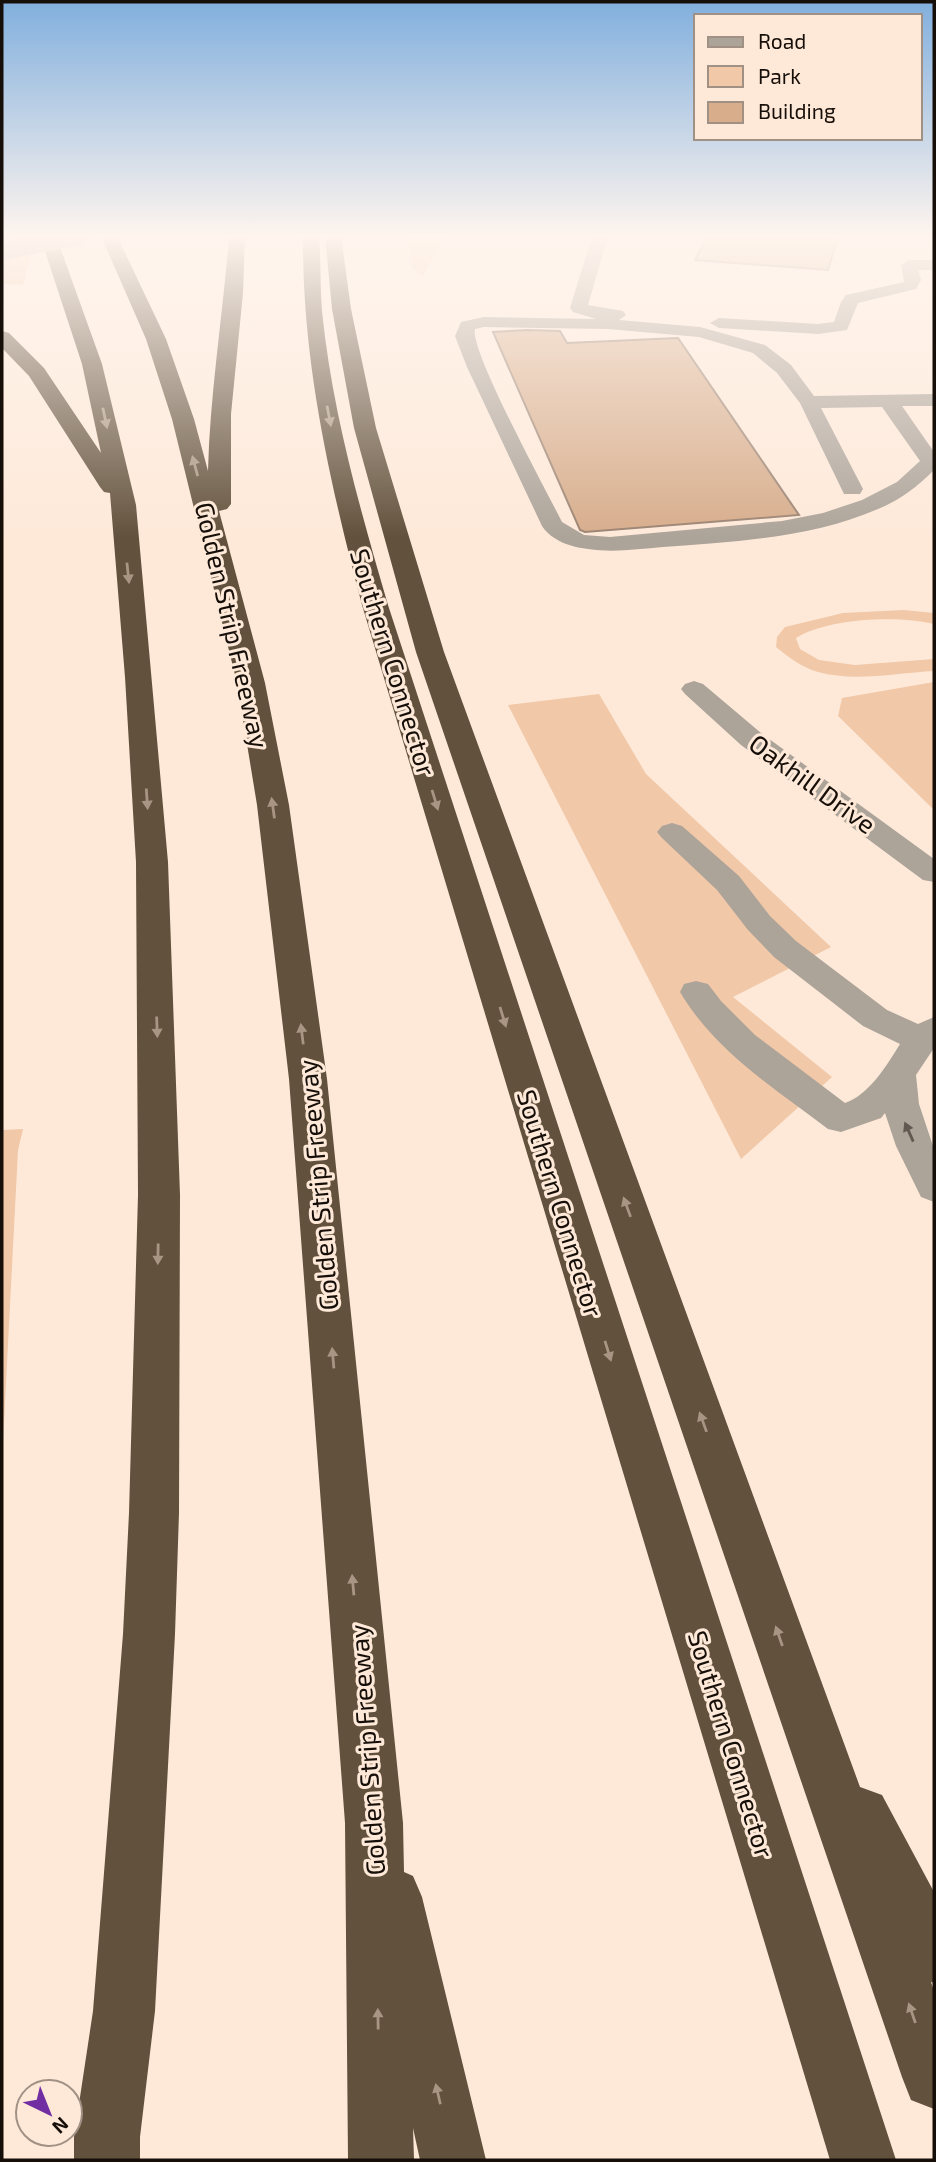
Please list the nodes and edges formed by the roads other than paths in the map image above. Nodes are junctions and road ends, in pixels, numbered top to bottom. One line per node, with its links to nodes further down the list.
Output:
1 (2, 337): 13 (highway)
2 (83, 337): 13 (highway, one-way to 13)
3 (155, 337): 14 (highway, Golden Strip Freeway, one-way to 3)
4 (229, 337): 14 (highway)
5 (317, 337): 29 (highway, Southern Connector, one-way to 29)
6 (343, 337): 22 (highway, Southern Connector, one-way to 6)
7 (464, 337): 10 (street)
8 (717, 337): 11 (street)
9 (934, 400): 10 (street)
10 (888, 401): 11 (street)
11 (808, 402): 12 (street)
12 (852, 489)
13 (124, 505): 26 (highway, one-way to 26)
14 (218, 555): 23 (highway, Golden Strip Freeway, one-way to 14)
15 (694, 689): 17 (street, Oakhill Drive)
16 (672, 832): 19 (street)
17 (934, 873)
18 (696, 992): 20 (street)
19 (928, 1034): 20 (street)
20 (898, 1074): 21 (street, one-way to 20)
21 (934, 1186)
22 (798, 1691): 24 (highway); 25 (highway, Southern Connector, one-way to 22)
23 (374, 1823): 27 (highway, Golden Strip Freeway, one-way to 23); 28 (highway, one-way to 23)
24 (934, 1953)
25 (934, 2077)
26 (105, 2152)
27 (381, 2160)
28 (453, 2160)
29 (863, 2160)

